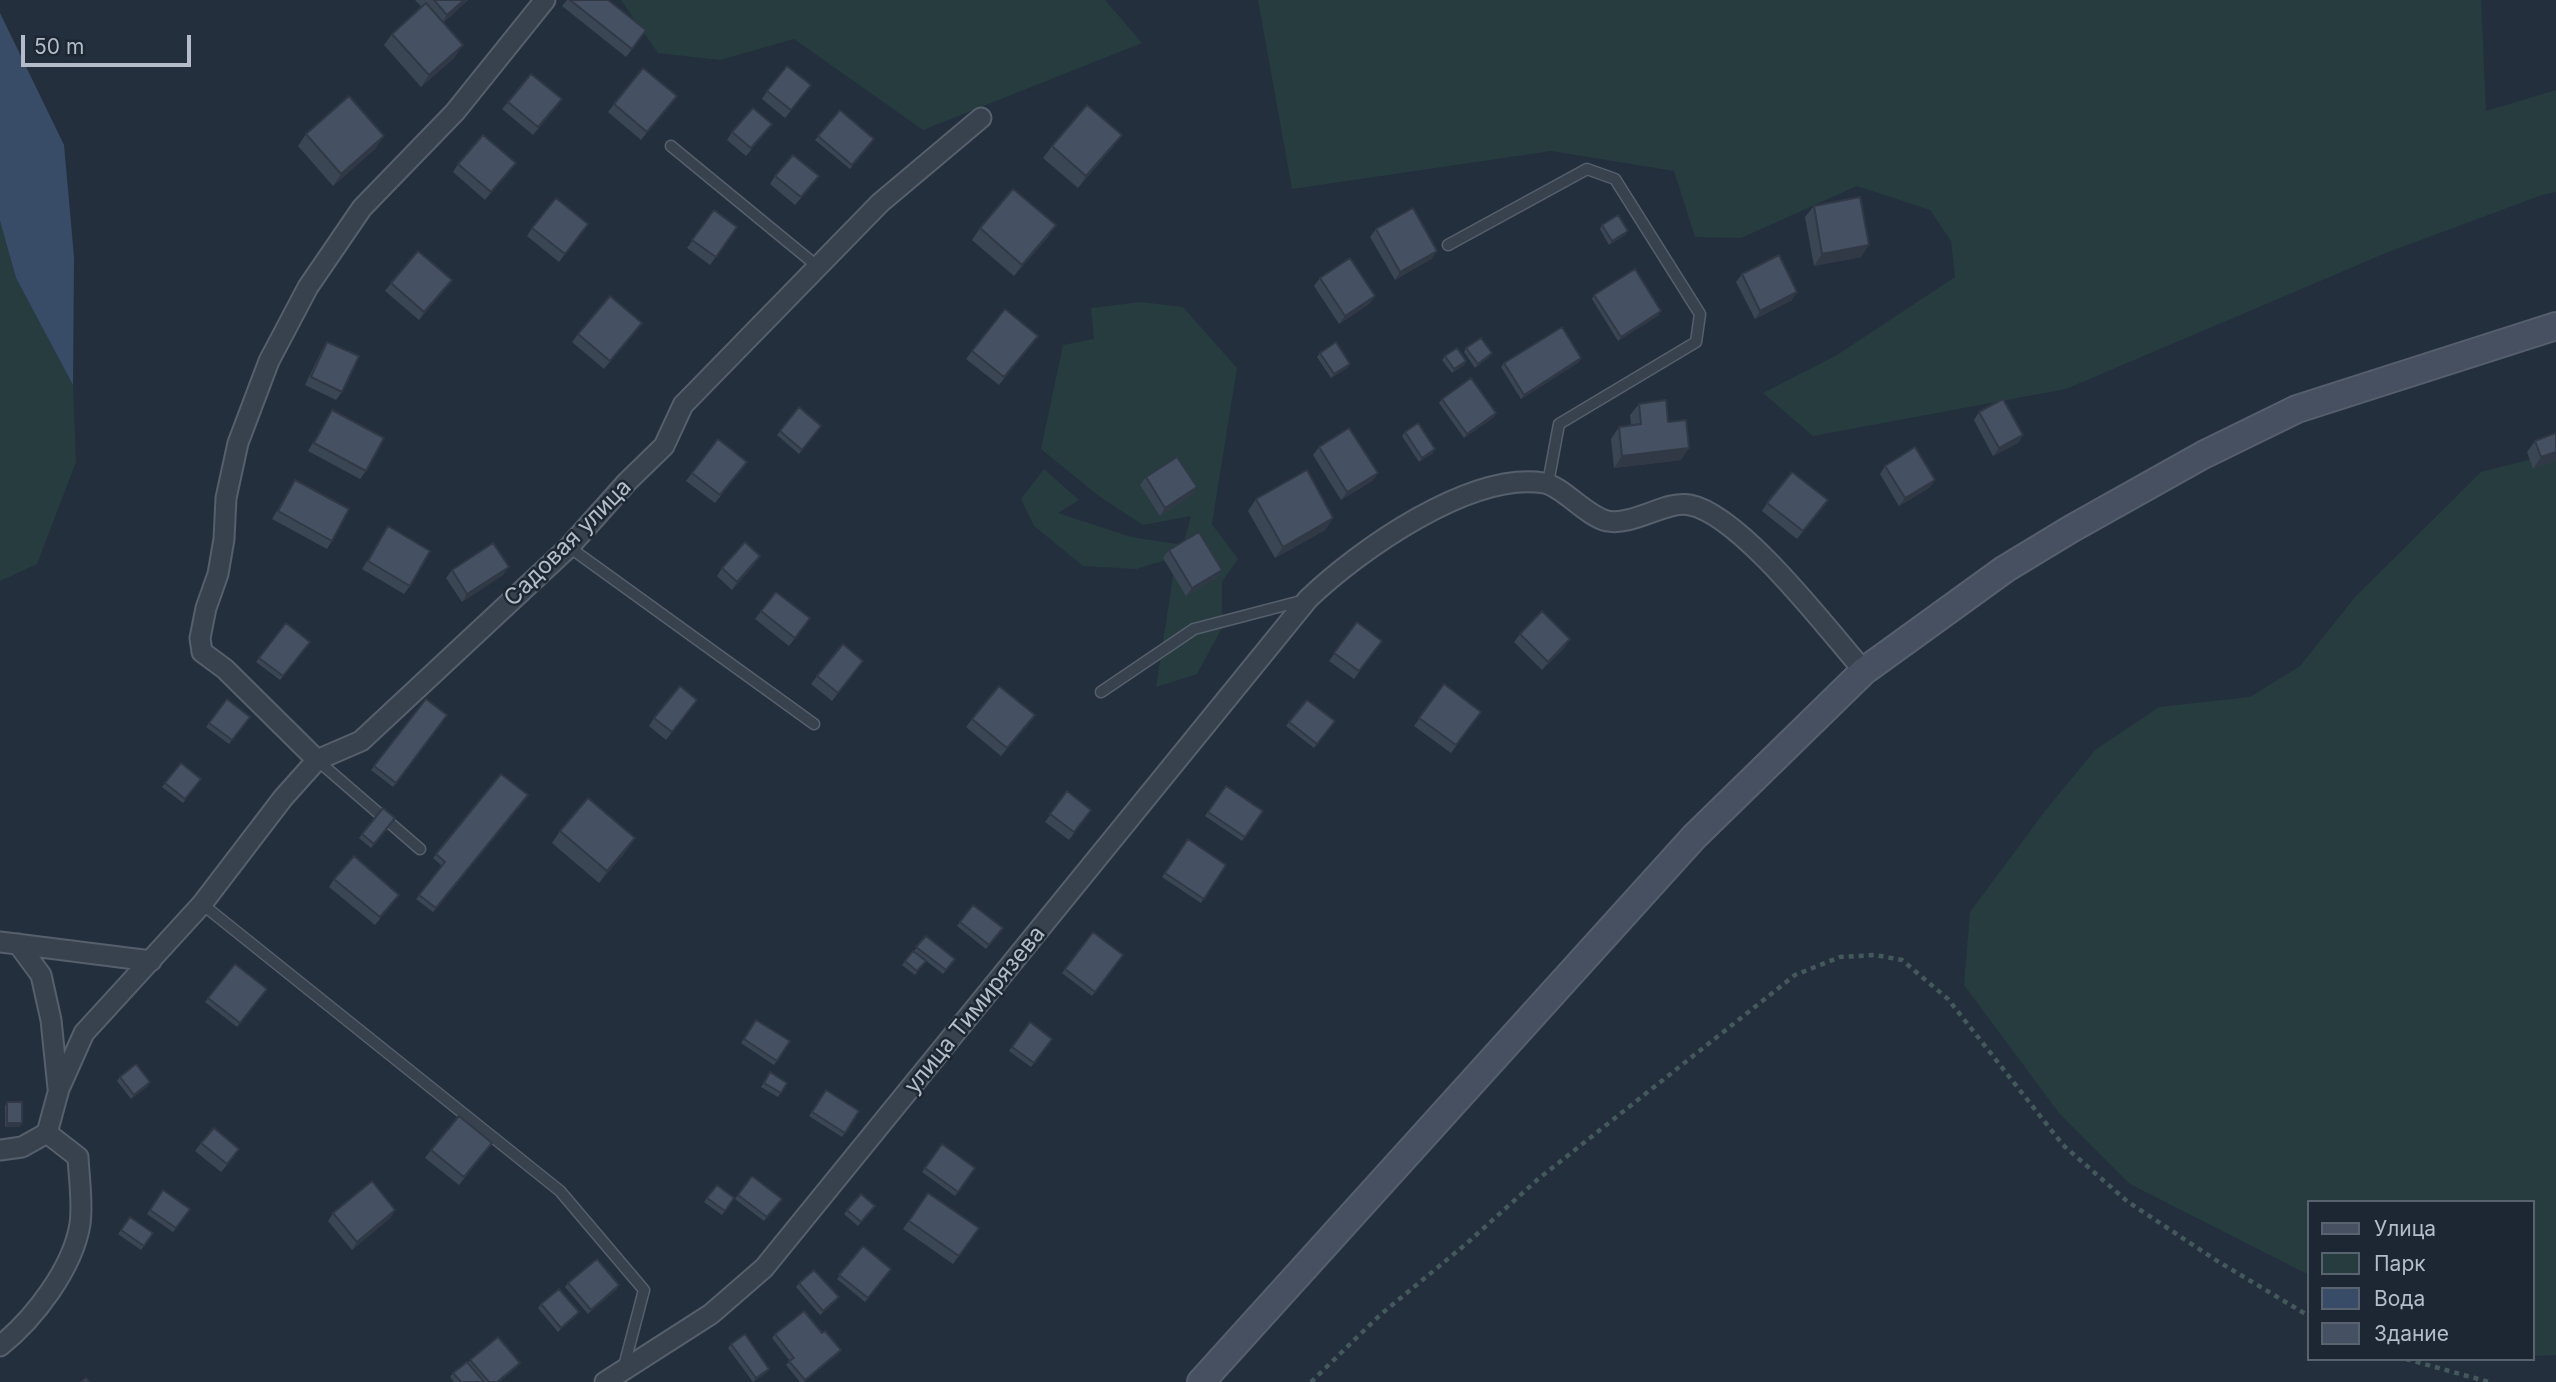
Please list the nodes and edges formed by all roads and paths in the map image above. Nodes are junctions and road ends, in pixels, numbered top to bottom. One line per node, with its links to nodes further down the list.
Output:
1 (545, 0): 13 (street)
2 (981, 118): 5 (street, Садовая улица)
3 (671, 146): 5 (lane)
4 (1448, 245): 7 (lane)
5 (817, 266): 8 (street, Садовая улица)
6 (2556, 326): 10 (main road)
7 (1548, 483): 9 (street, улица Тимирязева); 10 (street)
8 (569, 547): 12 (lane); 13 (street, Садовая улица)
9 (1308, 599): 11 (lane); 24 (street, улица Тимирязева)
10 (1864, 671): 26 (main road)
11 (1101, 692)
12 (814, 724)
13 (317, 760): 14 (lane); 15 (street, Садовая улица)
14 (420, 849)
15 (202, 904): 17 (street, Садовая улица); 24 (lane)
16 (9, 943): 17 (street, Садовая улица); 18 (street, Садовая улица)
17 (151, 961): 18 (street, Садовая улица)
18 (59, 1088): 19 (street, Садовая улица)
19 (47, 1133): 20 (street); 22 (street)
20 (0, 1150)
21 (2308, 1315): 27 (path)
22 (0, 1346)
23 (2413, 1361): 28 (path)
24 (622, 1371): 25 (street, улица Тимирязева)
25 (605, 1382)
26 (1201, 1382)
27 (1311, 1382)
28 (2489, 1382)

